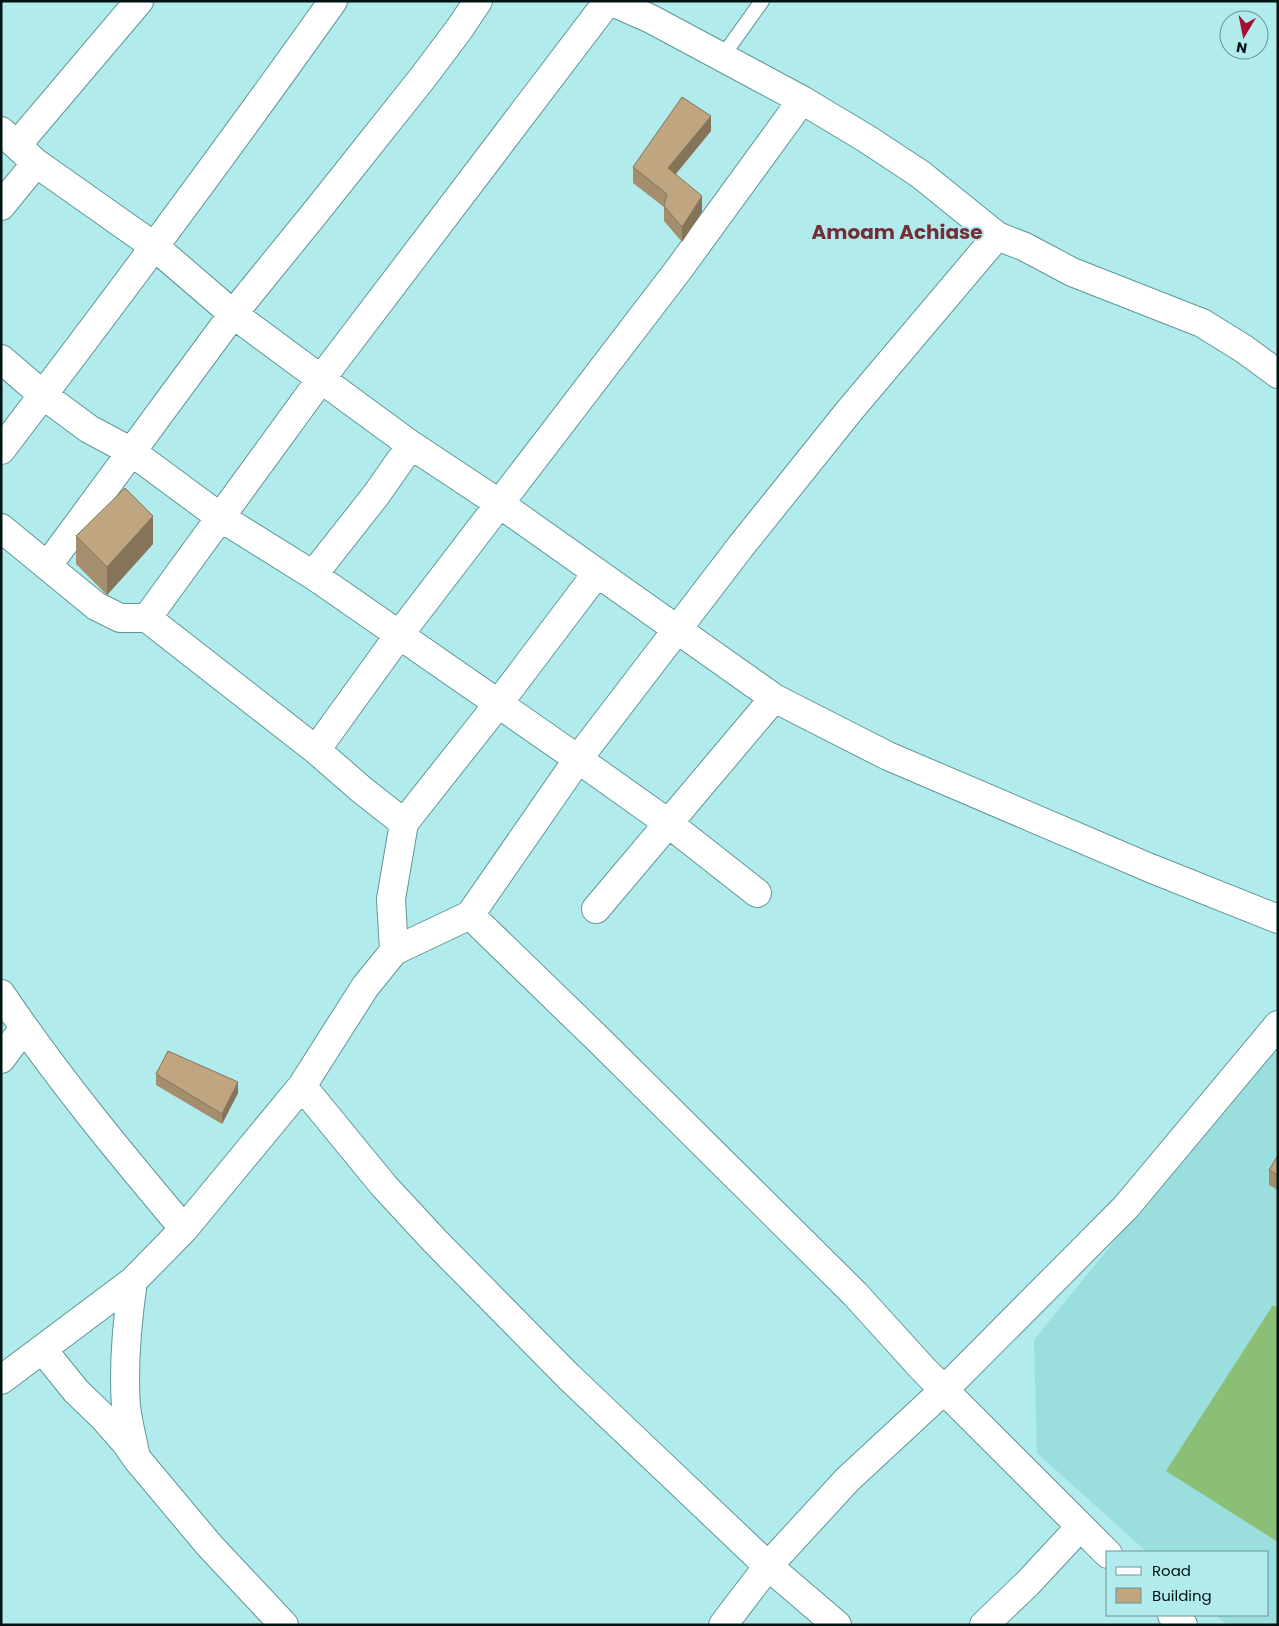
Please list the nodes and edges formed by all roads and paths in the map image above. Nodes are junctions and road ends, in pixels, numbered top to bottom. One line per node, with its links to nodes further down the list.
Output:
1 (139, 1): 8 (street)
2 (333, 1): 12 (street)
3 (478, 1): 13 (street)
4 (609, 1): 6 (street); 16 (street)
5 (762, 1): 6 (lane)
6 (722, 57): 7 (street)
7 (802, 100): 11 (street); 21 (street)
8 (9, 138): 9 (street)
9 (36, 163): 10 (street); 12 (street)
10 (1, 206)
11 (997, 236): 15 (street); 28 (street)
12 (155, 247): 13 (street); 17 (street)
13 (233, 314): 16 (street); 20 (street)
14 (1, 359): 17 (street)
15 (1278, 374)
16 (320, 379): 18 (street); 22 (street)
17 (43, 395): 19 (street); 20 (street)
18 (411, 445): 21 (street); 26 (street)
19 (1, 450)
20 (132, 452): 22 (street); 24 (street)
21 (500, 504): 25 (street); 29 (street)
22 (220, 517): 26 (street); 27 (street)
23 (1, 528): 24 (street)
24 (48, 565): 27 (street)
25 (597, 573): 28 (street); 31 (street)
26 (313, 575): 29 (street)
27 (147, 618): 32 (street)
28 (676, 630): 30 (street); 33 (street)
29 (398, 635): 31 (street); 32 (street)
30 (774, 698): 35 (street); 39 (street)
31 (498, 704): 33 (street); 34 (street)
32 (316, 750): 34 (street)
33 (578, 759): 35 (street); 38 (street)
34 (404, 823): 40 (street)
35 (668, 823): 36 (street); 37 (street)
36 (757, 893)
37 (596, 909)
38 (470, 915): 40 (street); 50 (street)
39 (1278, 919)
40 (394, 951): 45 (street)
41 (1, 994): 43 (street)
42 (1278, 1025): 50 (street)
43 (24, 1028): 44 (street); 46 (street)
44 (1, 1059)
45 (302, 1086): 46 (street); 54 (street)
46 (184, 1229): 47 (street)
47 (133, 1281): 48 (street); 51 (street)
48 (43, 1350): 49 (street); 51 (street)
49 (1, 1380)
50 (944, 1390): 52 (street); 54 (street)
51 (136, 1459): 56 (street)
52 (1080, 1528): 53 (street); 59 (street)
53 (1106, 1552)
54 (768, 1566): 57 (street); 58 (street)
55 (1173, 1616): 60 (street)
56 (284, 1625)
57 (723, 1625)
58 (837, 1625)
59 (984, 1625)
60 (1183, 1625)

